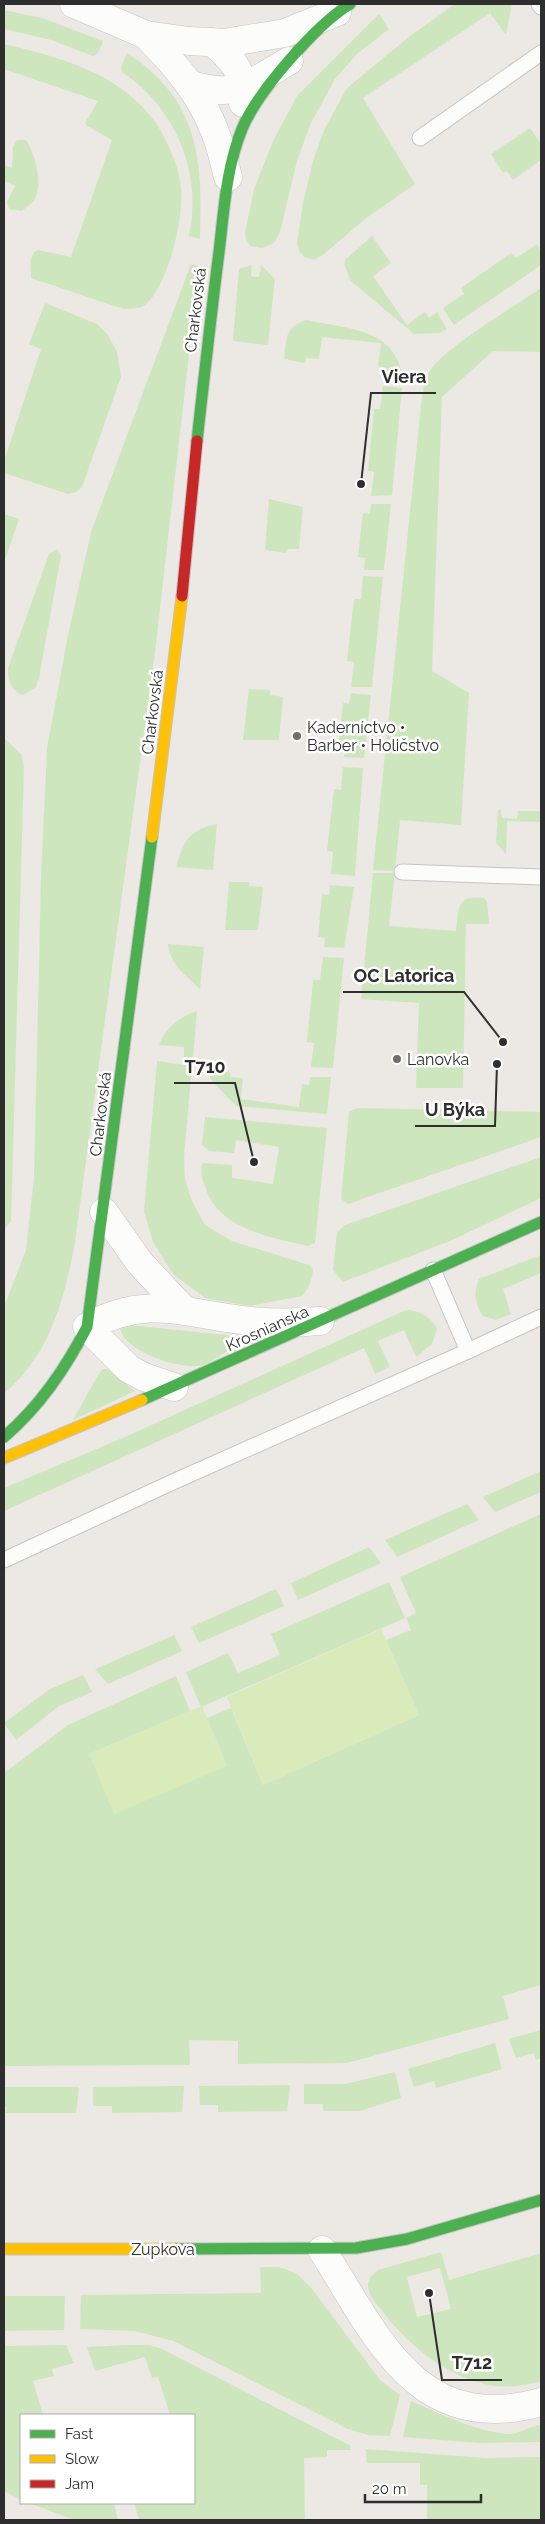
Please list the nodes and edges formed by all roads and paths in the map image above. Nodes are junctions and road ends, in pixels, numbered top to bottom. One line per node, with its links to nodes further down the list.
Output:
1 (74, 4): 3 (street)
2 (344, 8): 4 (street); 6 (street, Charkovská)
3 (146, 35): 4 (street); 7 (street)
4 (212, 42): 8 (street)
5 (541, 53): 10 (lane)
6 (290, 61): 8 (street); 9 (street, Charkovská)
7 (189, 84): 8 (street); 11 (street)
8 (243, 86): 9 (street)
9 (242, 129): 11 (street, Charkovská)
10 (420, 138)
11 (228, 177): 14 (street, Charkovská)
12 (402, 872): 13 (lane)
13 (541, 878)
14 (104, 1212): 17 (street); 20 (street, Charkovská)
15 (541, 1222): 16 (street, Krosnianska)
16 (433, 1270): 19 (street, Krosnianska); 21 (lane)
17 (183, 1309): 19 (street); 20 (street)
18 (541, 1317): 21 (lane)
19 (321, 1321): 22 (street, Krosnianska)
20 (87, 1326): 22 (street); 23 (street, Charkovská)
21 (468, 1350): 25 (lane)
22 (174, 1387): 24 (street, Krosnianska)
23 (4, 1437)
24 (4, 1458)
25 (4, 1560)
26 (541, 2200): 28 (street, Zupkova)
27 (4, 2249): 28 (street, Zupkova)
28 (322, 2250): 29 (street)
29 (541, 2402)

